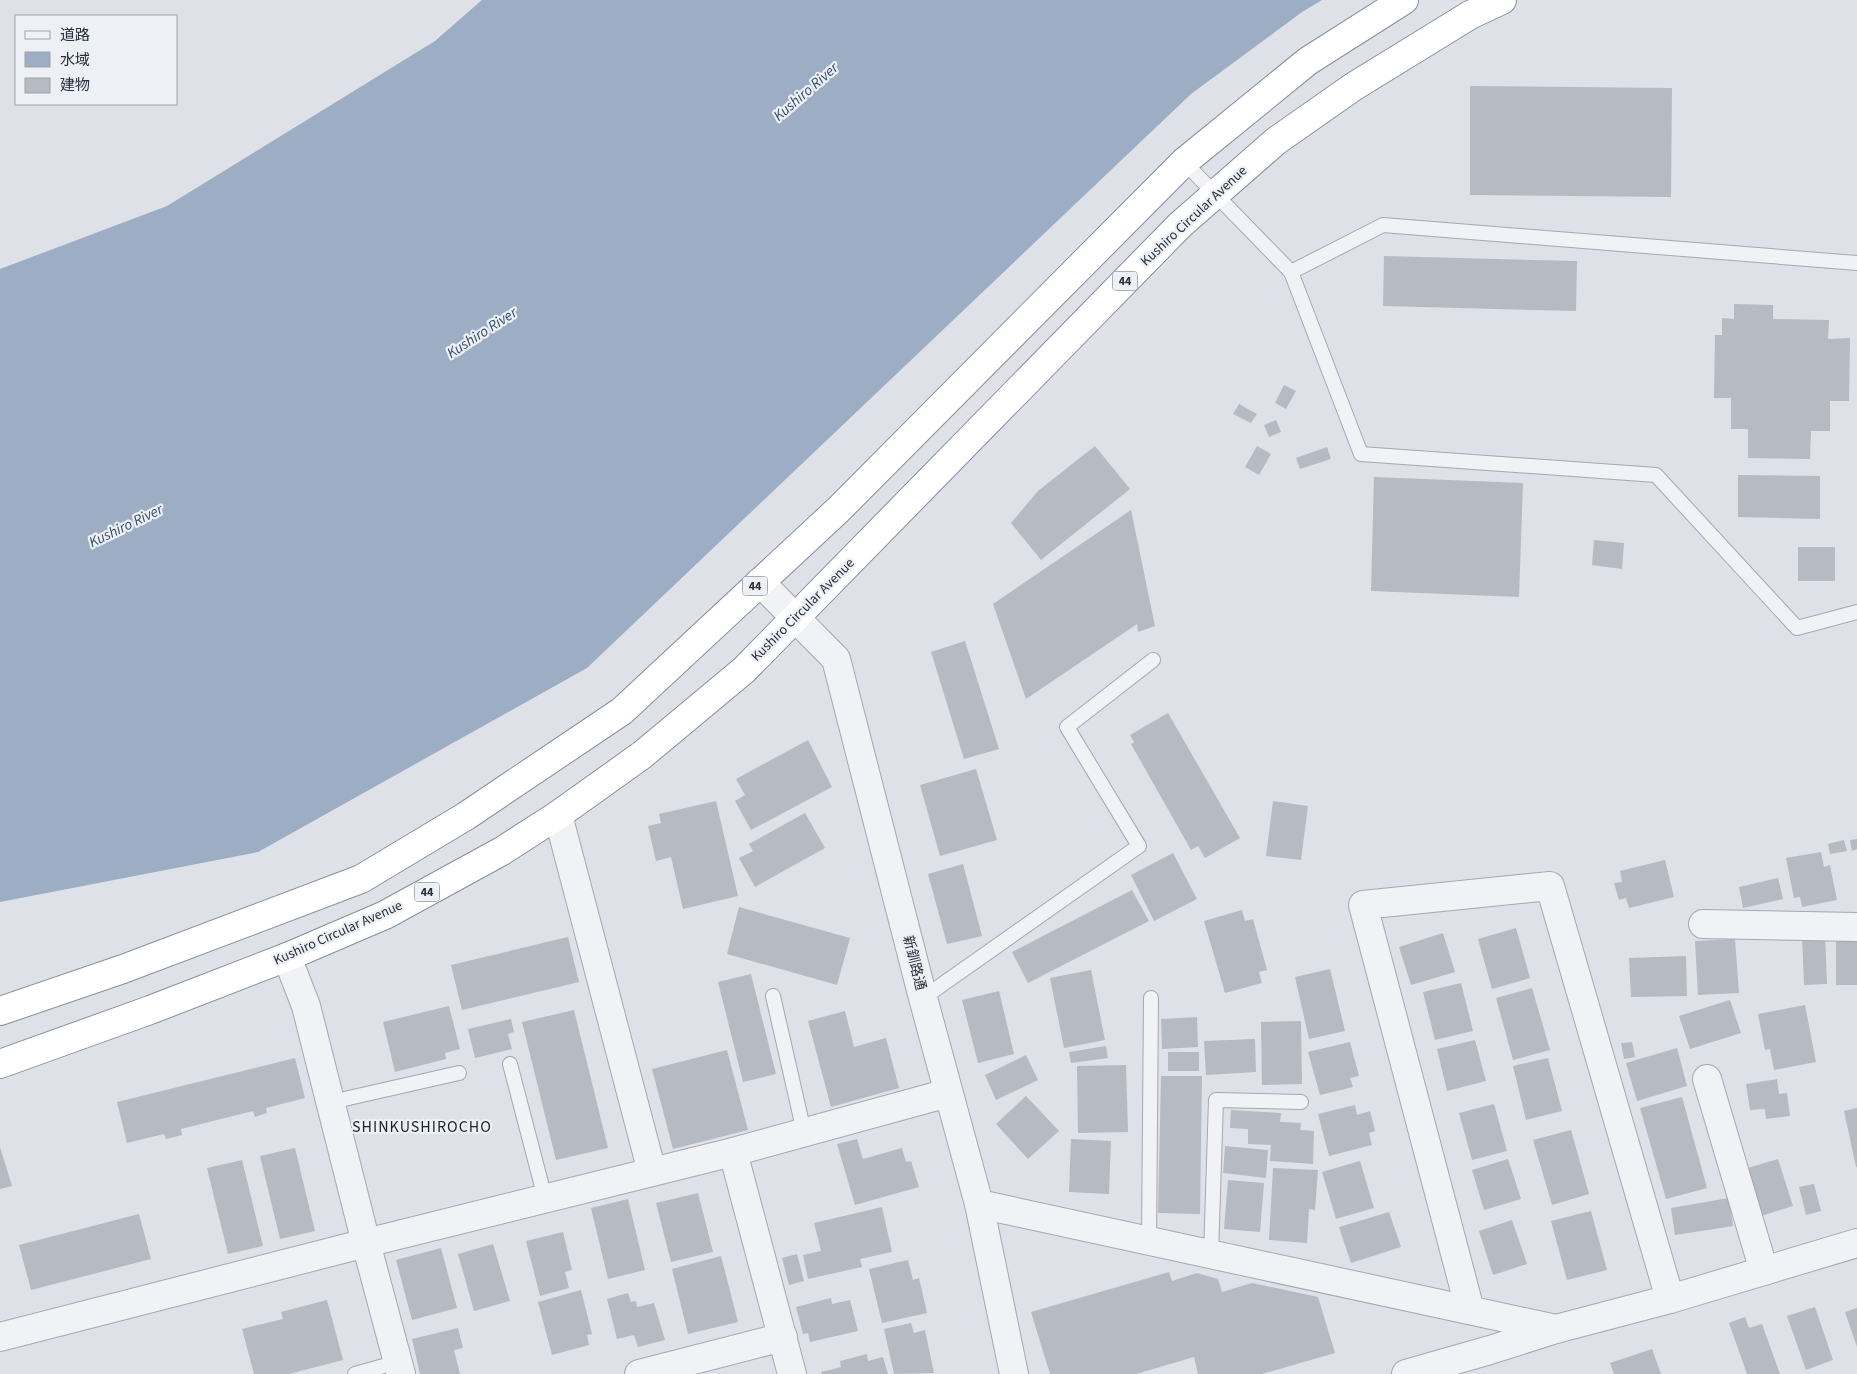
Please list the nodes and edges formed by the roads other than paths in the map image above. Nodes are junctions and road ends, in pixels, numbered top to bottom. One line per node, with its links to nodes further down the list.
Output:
1 (1404, 0): 3 (highway, 44)
2 (1502, 0): 4 (highway, Kushiro Circular Avenue / 44)
3 (1184, 162): 4 (lane); 7 (highway, 44)
4 (1216, 194): 6 (lane); 9 (highway, Kushiro Circular Avenue / 44)
5 (1857, 262): 6 (lane)
6 (1291, 272): 8 (lane)
7 (760, 582): 9 (street, 新釧路通); 18 (highway, 44)
8 (1857, 612)
9 (794, 618): 11 (highway, Kushiro Circular Avenue / 44); 16 (street, 新釧路通)
10 (1153, 660): 16 (lane)
11 (558, 815): 14 (highway, Kushiro Circular Avenue / 44); 28 (street)
12 (1703, 924): 13 (street)
13 (1857, 926)
14 (287, 956): 19 (highway, Kushiro Circular Avenue / 44); 24 (street)
15 (773, 996): 26 (lane)
16 (923, 998): 23 (street, 新釧路通)
17 (1151, 998): 31 (lane)
18 (0, 1011)
19 (0, 1064)
20 (510, 1064): 29 (lane)
21 (459, 1073): 24 (lane)
22 (1706, 1078): 35 (street)
23 (948, 1092): 26 (street); 30 (street, 新釧路通)
24 (330, 1102): 32 (street)
25 (1301, 1102): 34 (lane)
26 (804, 1132): 27 (street)
27 (733, 1152): 28 (street); 40 (street)
28 (652, 1172): 29 (street)
29 (545, 1198): 32 (street)
30 (979, 1204): 31 (street); 45 (street, 新釧路通)
31 (1149, 1241): 34 (street)
32 (366, 1243): 39 (street); 41 (street)
33 (1857, 1243): 35 (street)
34 (1211, 1255): 37 (street)
35 (1764, 1271): 36 (street)
36 (1670, 1299): 37 (street); 38 (street)
37 (1470, 1310): 38 (street)
38 (1556, 1328): 46 (street)
39 (0, 1337)
40 (783, 1337): 43 (street); 44 (street)
41 (399, 1368): 42 (lane)
42 (356, 1374)
43 (640, 1374)
44 (792, 1374)
45 (1014, 1374)
46 (1406, 1374)

